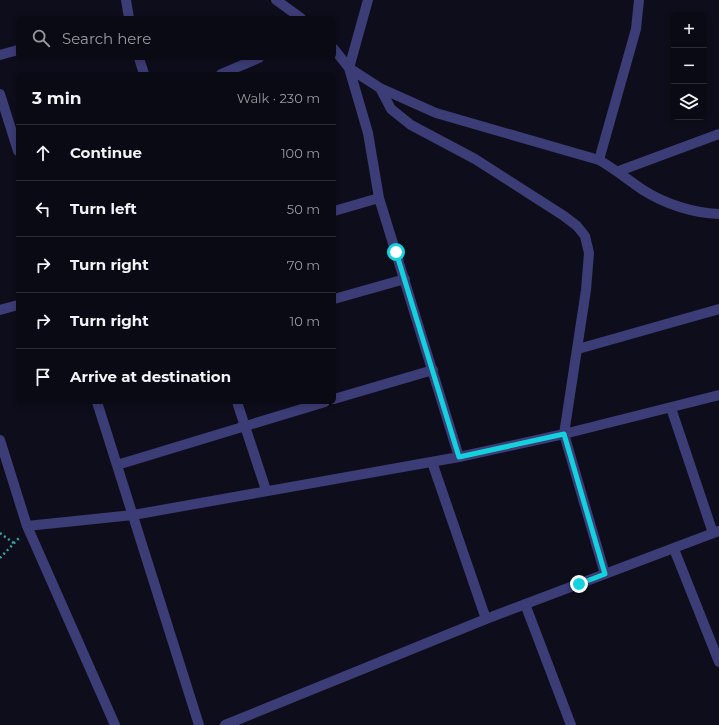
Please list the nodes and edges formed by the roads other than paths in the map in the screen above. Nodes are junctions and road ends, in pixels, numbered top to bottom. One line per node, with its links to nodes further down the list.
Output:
1 (126, 0): 5 (street)
2 (276, 0): 6 (street)
3 (368, 0): 12 (street)
4 (639, 0): 19 (street)
5 (126, 16)
6 (298, 16)
7 (16, 51): 9 (street)
8 (336, 52): 12 (street)
9 (0, 55)
10 (140, 60): 13 (street)
11 (254, 60): 14 (street)
12 (349, 68): 15 (street); 21 (street)
13 (143, 72)
14 (226, 72)
15 (380, 88): 19 (street); 29 (street)
16 (0, 94): 18 (street)
17 (719, 134): 20 (street)
18 (16, 145)
19 (599, 160): 20 (street)
20 (619, 171): 23 (street)
21 (379, 198): 22 (street); 24 (street)
22 (336, 210)
23 (719, 214)
24 (405, 279): 25 (street); 30 (street)
25 (336, 298)
26 (16, 306): 28 (street)
27 (719, 309): 29 (street)
28 (0, 310)
29 (578, 349): 38 (street)
30 (433, 370): 32 (street); 40 (street)
31 (719, 394): 36 (street)
32 (336, 398)
33 (98, 404): 42 (street)
34 (238, 404): 37 (street)
35 (318, 404): 37 (street)
36 (671, 408): 38 (street); 46 (street)
37 (245, 426): 42 (street); 43 (street)
38 (564, 434): 40 (street); 48 (street)
39 (0, 440): 45 (street)
40 (459, 457): 41 (street)
41 (432, 462): 43 (street); 50 (street)
42 (117, 465): 44 (street)
43 (266, 490): 44 (street)
44 (133, 515): 45 (street); 53 (street)
45 (27, 526): 52 (street)
46 (716, 532): 47 (street)
47 (674, 549): 48 (street); 51 (street)
48 (605, 574): 49 (street)
49 (525, 604): 50 (street); 55 (street)
50 (486, 619): 54 (street)
51 (719, 662)
52 (115, 725)
53 (199, 725)
54 (224, 725)
55 (569, 725)

